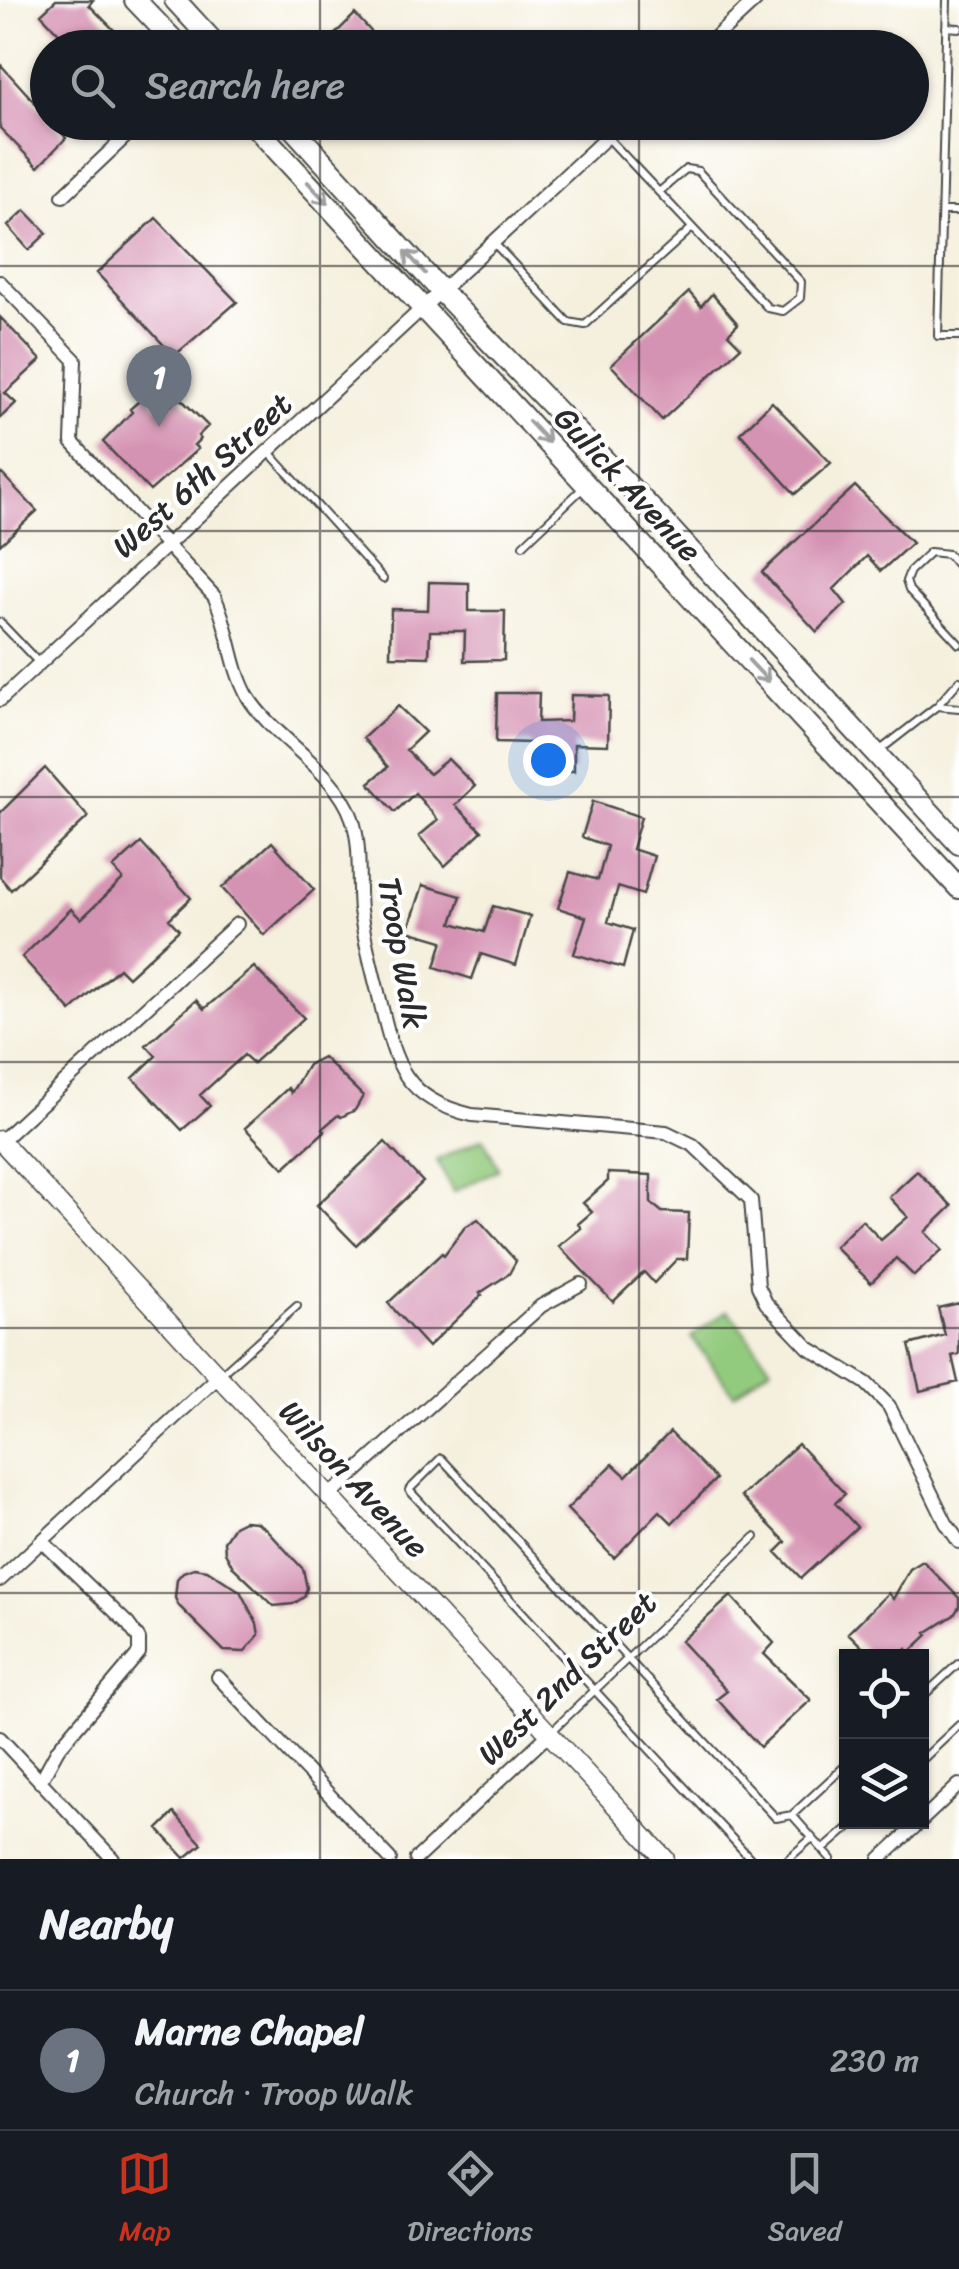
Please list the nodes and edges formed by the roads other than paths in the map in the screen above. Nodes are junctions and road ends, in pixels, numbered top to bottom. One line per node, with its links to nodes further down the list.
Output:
1 (135, 0): 7 (main road)
2 (174, 0): 8 (main road)
3 (756, 0): 9 (street)
4 (947, 0): 5 (lane)
5 (946, 27): 6 (lane); 17 (lane)
6 (959, 28)
7 (163, 30)
8 (202, 30)
9 (724, 30)
10 (122, 140): 16 (street)
11 (269, 140): 23 (main road, Gulick Avenue, one-way to 23)
12 (303, 140): 22 (main road, Gulick Avenue, one-way to 12)
13 (604, 140): 20 (street, West 6th Street)
14 (610, 140): 15 (lane)
15 (658, 192): 19 (lane); 19 (lane)
16 (62, 196)
17 (942, 211): 18 (lane); 24 (lane)
18 (959, 211)
19 (692, 228): 20 (lane)
20 (492, 242): 22 (street, West 6th Street)
21 (0, 282): 27 (street, Troop Walk)
22 (441, 291): 23 (street, West 6th Street); 38 (main road, Gulick Avenue)
23 (424, 307): 25 (street, West 6th Street); 26 (main road, Gulick Avenue, one-way to 26)
24 (959, 336)
25 (268, 451): 27 (street, West 6th Street); 30 (lane)
26 (587, 484): 28 (lane); 41 (main road, Gulick Avenue, one-way to 41)
27 (165, 544): 33 (street, West 6th Street); 50 (street, Troop Walk)
28 (523, 545)
29 (959, 567): 32 (lane)
30 (383, 579)
31 (0, 622): 33 (lane)
32 (959, 644)
33 (39, 663): 35 (street, West 6th Street)
34 (959, 682): 36 (lane)
35 (0, 700)
36 (937, 706): 37 (lane); 38 (lane)
37 (959, 708)
38 (874, 755): 39 (main road, Gulick Avenue)
39 (948, 823): 40 (main road, Gulick Avenue)
40 (959, 844)
41 (959, 888)
42 (237, 924): 43 (street)
43 (1, 1141): 46 (street, Wilson Avenue)
44 (581, 1284): 47 (street)
45 (297, 1306): 46 (lane)
46 (216, 1378): 47 (street, Wilson Avenue); 49 (street)
47 (330, 1495): 58 (street, Wilson Avenue)
48 (755, 1537): 52 (lane, West 2nd Street)
49 (42, 1542): 51 (street); 62 (street)
50 (959, 1542)
51 (0, 1580)
52 (628, 1659): 55 (lane, West 2nd Street); 55 (lane); 65 (lane)
53 (959, 1663): 56 (lane)
54 (218, 1677): 71 (street)
55 (596, 1690): 58 (lane, West 2nd Street); 74 (lane)
56 (929, 1691)
57 (959, 1725): 60 (lane)
58 (550, 1734): 72 (street, West 2nd Street); 73 (street, Wilson Avenue)
59 (0, 1738): 62 (street)
60 (929, 1753)
61 (839, 1772): 65 (lane)
62 (40, 1782): 70 (street)
63 (959, 1785): 64 (street)
64 (929, 1813)
65 (792, 1815): 68 (lane)
66 (846, 1829): 69 (lane)
67 (912, 1829): 77 (street)
68 (812, 1838): 69 (lane); 75 (lane)
69 (823, 1850): 76 (lane)
70 (113, 1859)
71 (390, 1859)
72 (416, 1859)
73 (666, 1859)
74 (750, 1859)
75 (788, 1859)
76 (831, 1859)
77 (880, 1859)

